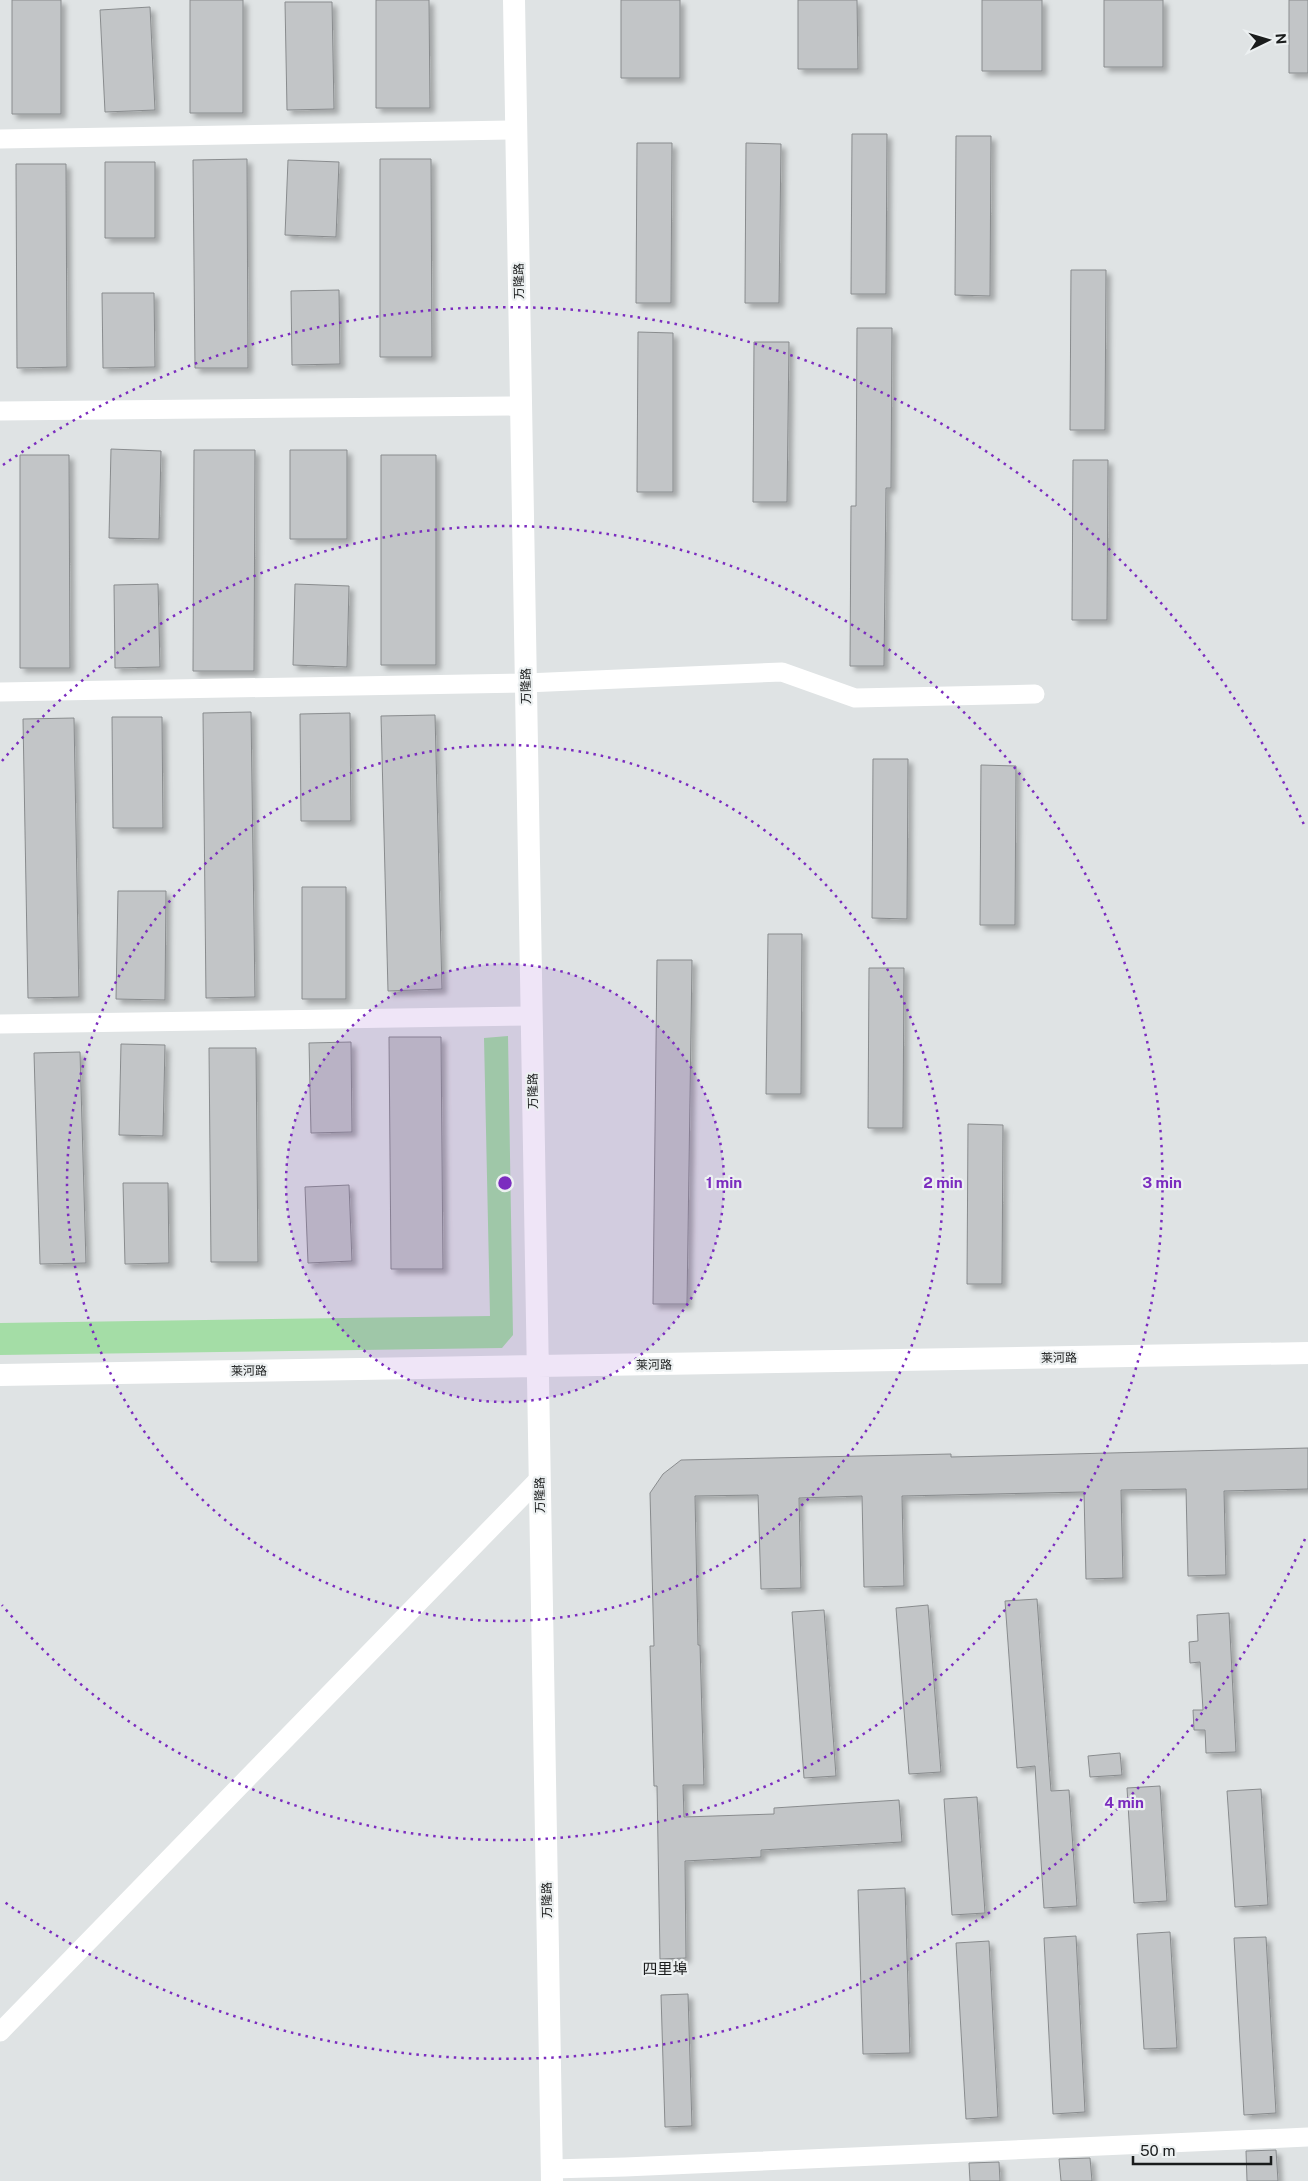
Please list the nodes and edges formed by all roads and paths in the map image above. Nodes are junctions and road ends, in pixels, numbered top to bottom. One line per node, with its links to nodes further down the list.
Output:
1 (514, 0): 2 (street, 万隆路)
2 (516, 130): 3 (street); 4 (street, 万隆路)
3 (0, 139)
4 (521, 406): 5 (street); 6 (street, 万隆路)
5 (0, 411)
6 (526, 683): 7 (street); 8 (street); 9 (street, 万隆路)
7 (0, 692)
8 (1035, 694)
9 (531, 1016): 10 (street); 12 (street, 万隆路)
10 (0, 1024)
11 (1308, 1353): 12 (street, 莱河路)
12 (538, 1367): 13 (street, 莱河路); 14 (street, 万隆路)
13 (0, 1375)
14 (540, 1478): 15 (street); 17 (street, 万隆路)
15 (0, 2032)
16 (1308, 2137): 17 (street)
17 (552, 2175)

